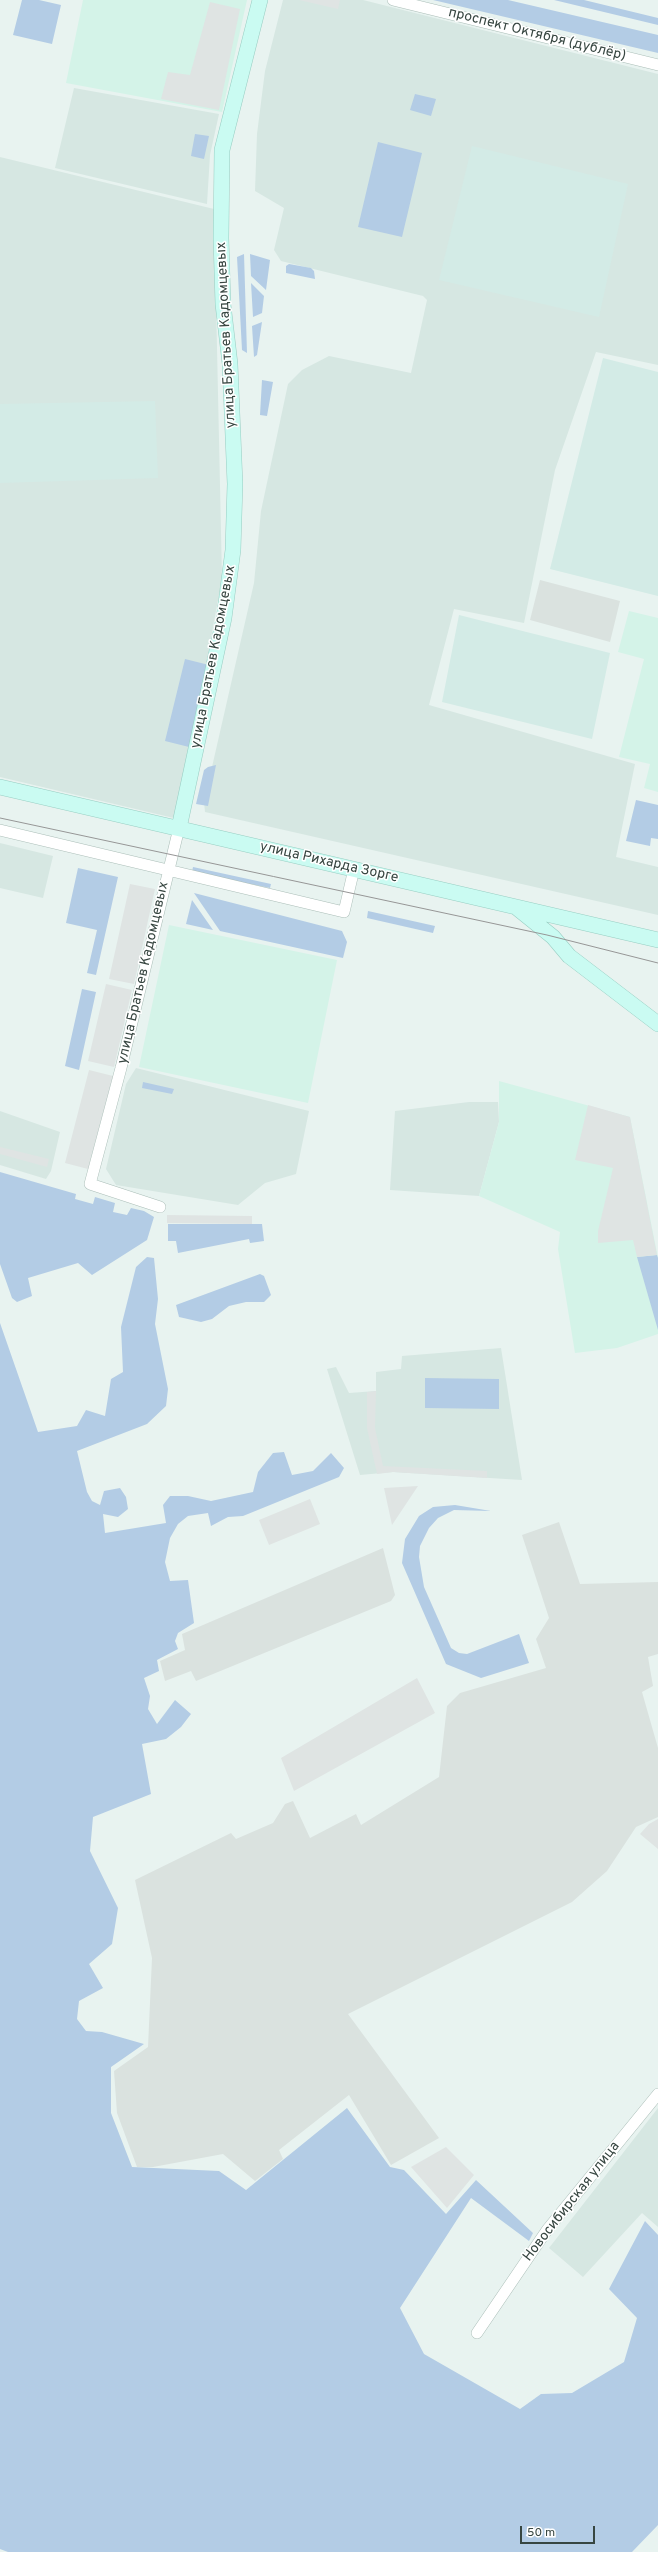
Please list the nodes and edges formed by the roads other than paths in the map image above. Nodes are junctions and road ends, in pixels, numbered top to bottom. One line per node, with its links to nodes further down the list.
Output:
1 (260, 0): 5 (main road, улица Братьев Кадомцевых)
2 (393, 0): 3 (street, проспект Октября (дублёр))
3 (658, 65)
4 (0, 787): 5 (main road, улица Рихарда Зорге)
5 (179, 828): 7 (street, улица Братьев Кадомцевых); 8 (main road, улица Рихарда Зорге)
6 (0, 830): 7 (street)
7 (169, 868): 8 (street); 12 (street, улица Братьев Кадомцевых)
8 (354, 869): 9 (main road, улица Рихарда Зорге)
9 (514, 906): 10 (main road, улица Рихарда Зорге); 11 (main road)
10 (658, 940)
11 (658, 1024)
12 (160, 1207)
13 (658, 2094): 14 (street, Новосибирская улица)
14 (477, 2334)

